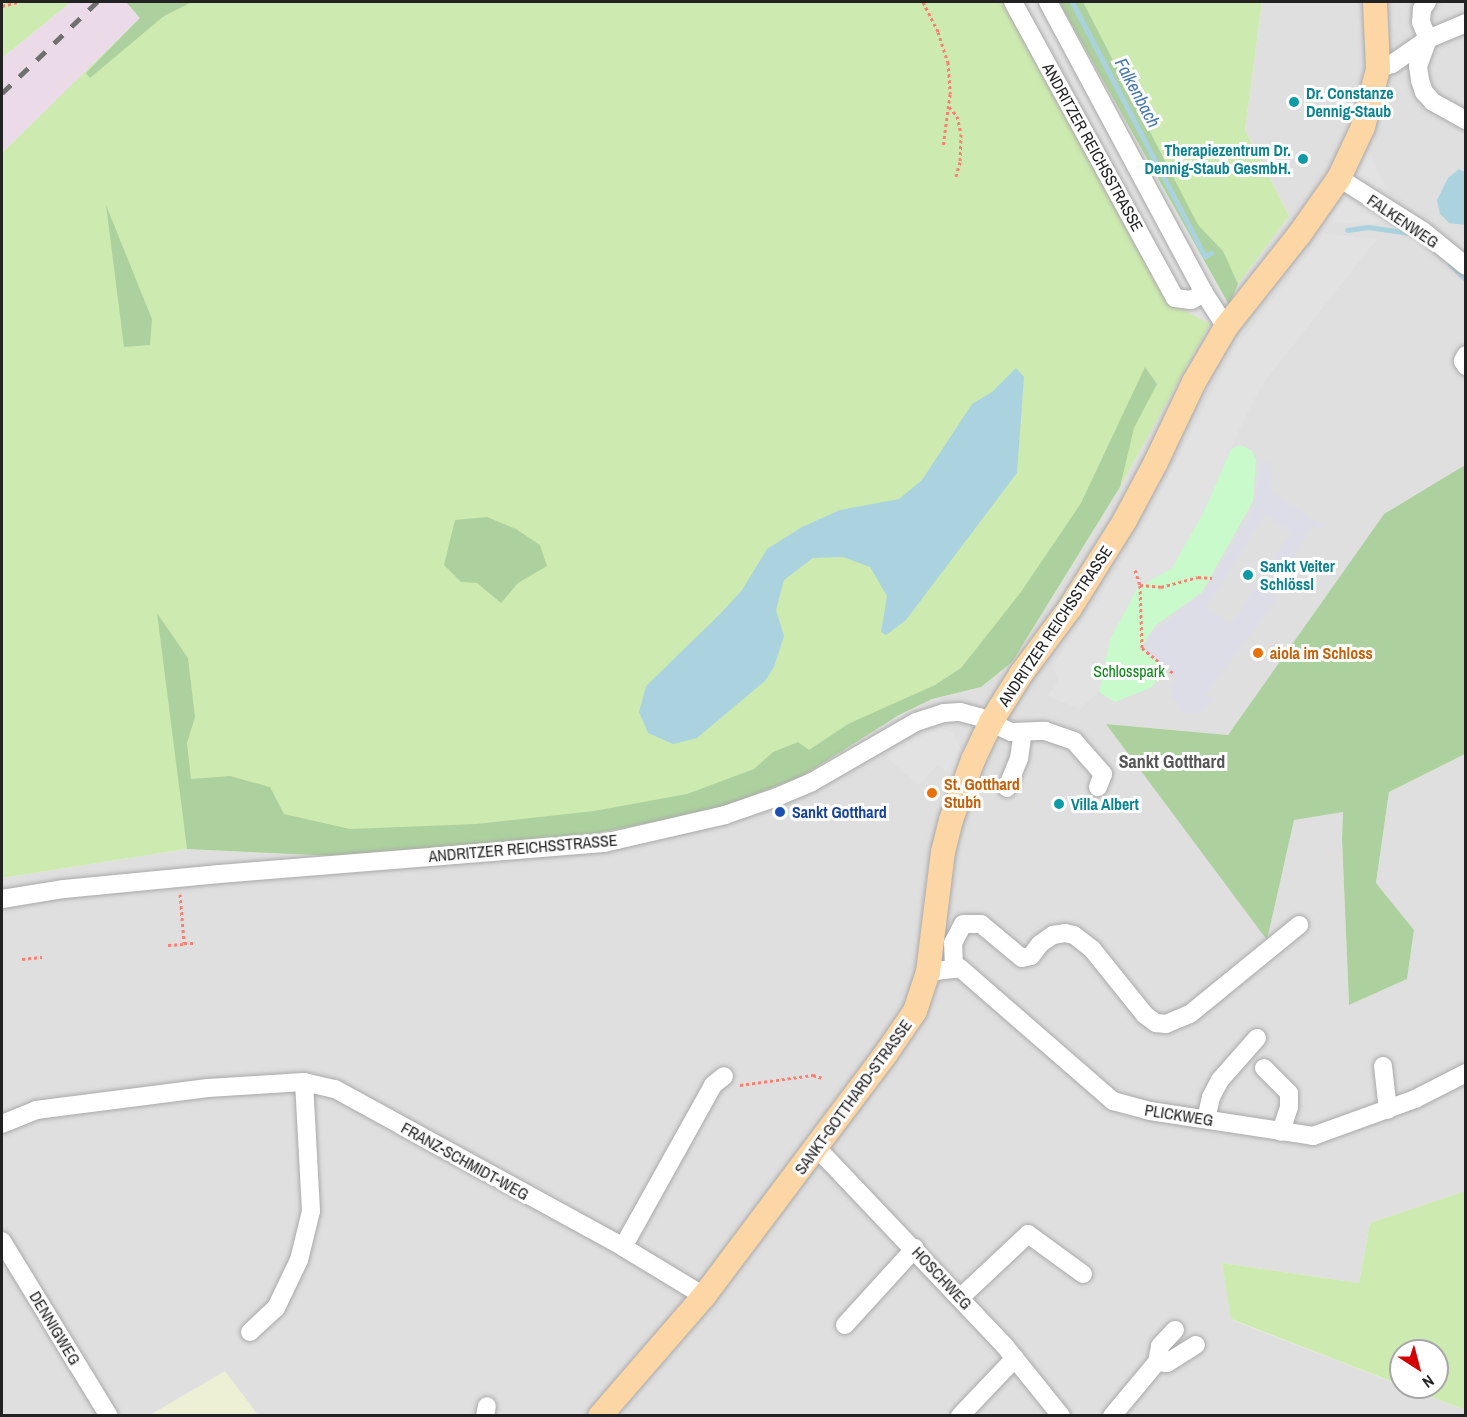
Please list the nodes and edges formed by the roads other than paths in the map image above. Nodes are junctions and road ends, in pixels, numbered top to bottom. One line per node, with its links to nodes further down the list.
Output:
1 (1013, 2): 11 (street, ANDRITZER REICHSSTRASSE)
2 (1048, 2): 11 (street, ANDRITZER REICHSSTRASSE)
3 (1375, 2): 7 (main road, ANDRITZER REICHSSTRASSE)
4 (1427, 2): 6 (street)
5 (1466, 23): 6 (street)
6 (1428, 39): 7 (street); 8 (street)
7 (1377, 69): 9 (main road, ANDRITZER REICHSSTRASSE)
8 (1466, 120)
9 (1339, 178): 10 (street, FALKENWEG); 12 (main road, ANDRITZER REICHSSTRASSE)
10 (1466, 266)
11 (1204, 293): 12 (street, ANDRITZER REICHSSTRASSE)
12 (1226, 327): 15 (main road, ANDRITZER REICHSSTRASSE)
13 (1466, 355): 14 (street)
14 (1466, 366)
15 (991, 722): 16 (street); 19 (street, ANDRITZER REICHSSTRASSE); 22 (main road, SANKT-GOTTHARD-STRASSE)
16 (1023, 732): 17 (street); 18 (street)
17 (1098, 787)
18 (1007, 788)
19 (2, 899)
20 (1299, 925): 21 (street)
21 (954, 969): 22 (street); 30 (street, PLICKWEG)
22 (928, 972): 33 (main road, SANKT-GOTTHARD-STRASSE)
23 (1257, 1038): 30 (street)
24 (1383, 1066): 29 (street)
25 (1264, 1068): 32 (street)
26 (1466, 1073): 29 (street, PLICKWEG)
27 (724, 1076): 35 (street)
28 (304, 1082): 31 (street, FRANZ-SCHMIDT-WEG); 35 (street, FRANZ-SCHMIDT-WEG); 42 (street)
29 (1388, 1110): 32 (street, PLICKWEG)
30 (1206, 1119): 32 (street, PLICKWEG)
31 (2, 1124)
32 (1281, 1132)
33 (816, 1147): 36 (street, HOSCHWEG); 38 (main road, SANKT-GOTTHARD-STRASSE)
34 (2, 1241): 46 (street, DENNIGWEG)
35 (623, 1247): 38 (street, FRANZ-SCHMIDT-WEG)
36 (915, 1248): 39 (street, HOSCHWEG); 40 (street)
37 (1083, 1274): 39 (street)
38 (704, 1296): 47 (main road, SANKT-GOTTHARD-STRASSE)
39 (961, 1297): 44 (street, HOSCHWEG)
40 (845, 1325)
41 (1175, 1330): 45 (street)
42 (250, 1332)
43 (1196, 1346): 45 (street)
44 (1015, 1358): 48 (street); 49 (street, HOSCHWEG)
45 (1157, 1362): 50 (street)
46 (109, 1416)
47 (600, 1416)
48 (960, 1416)
49 (1061, 1416)
50 (1112, 1416)

